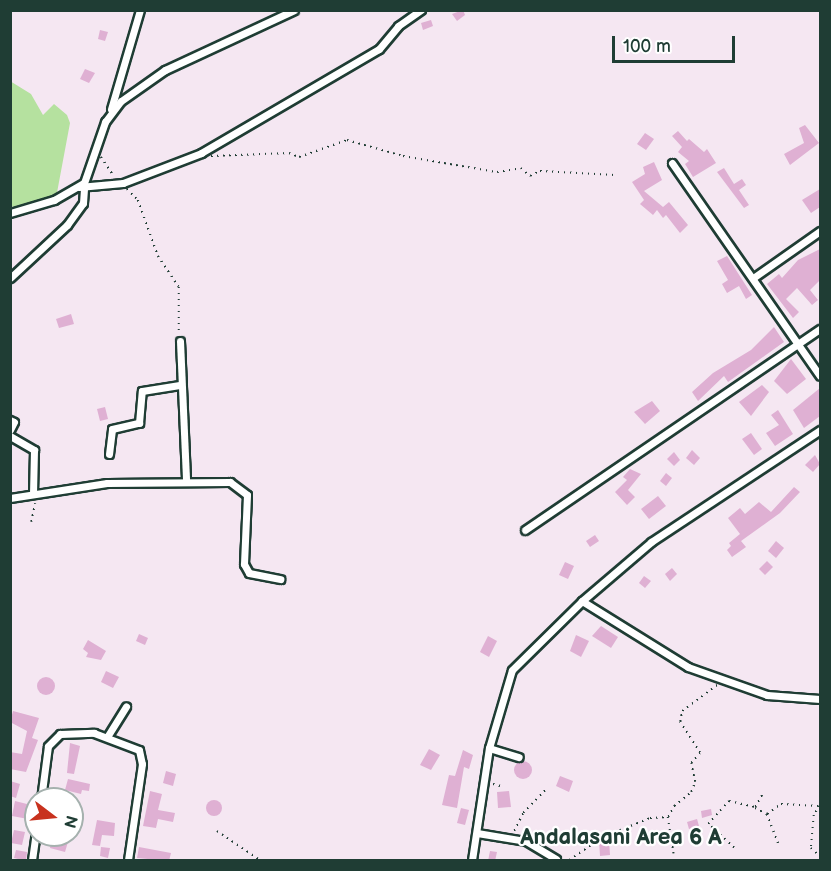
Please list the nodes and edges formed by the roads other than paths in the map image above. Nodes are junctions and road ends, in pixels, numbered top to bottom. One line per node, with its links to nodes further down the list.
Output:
1 (140, 10): 4 (street)
2 (294, 10): 4 (street)
3 (421, 10): 6 (street)
4 (110, 114): 6 (street)
5 (672, 163): 10 (street)
6 (82, 188): 7 (street); 9 (street)
7 (10, 213)
8 (820, 231): 10 (street)
9 (10, 278)
10 (753, 278): 13 (street)
11 (820, 329): 13 (street)
12 (180, 340): 15 (street)
13 (798, 345): 14 (street); 24 (street)
14 (820, 376)
15 (180, 385): 20 (street); 21 (street)
16 (10, 420): 17 (street)
17 (10, 430)
18 (820, 430): 26 (street)
19 (10, 436): 22 (street)
20 (109, 454)
21 (186, 481): 22 (street); 25 (street)
22 (33, 493): 23 (street)
23 (10, 498)
24 (525, 530)
25 (280, 579)
26 (582, 601): 27 (street); 30 (street)
27 (820, 699)
28 (126, 707): 29 (street)
29 (107, 737): 32 (street); 35 (street)
30 (489, 748): 31 (street); 33 (street)
31 (519, 757)
32 (43, 787)
33 (477, 833): 34 (street); 36 (street)
34 (556, 859)
35 (128, 861)
36 (472, 861)

